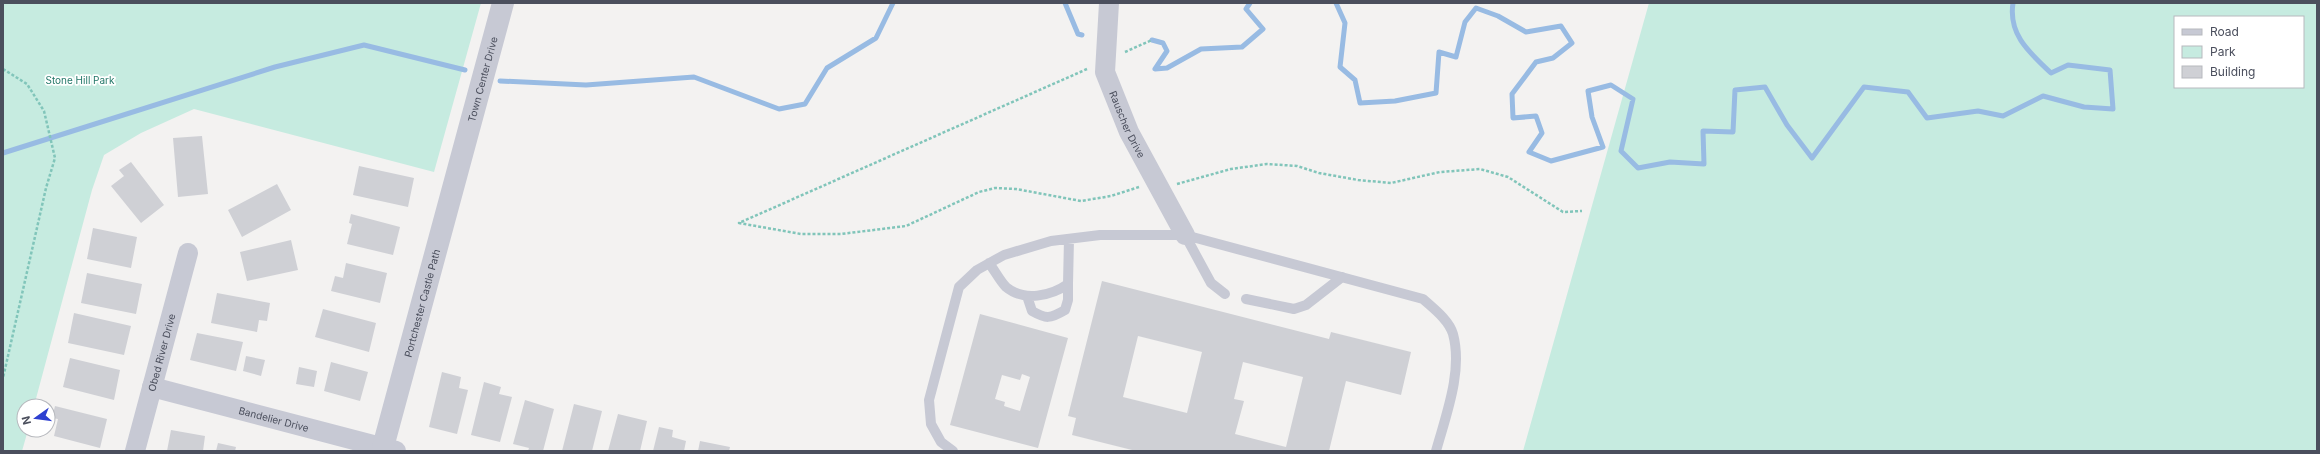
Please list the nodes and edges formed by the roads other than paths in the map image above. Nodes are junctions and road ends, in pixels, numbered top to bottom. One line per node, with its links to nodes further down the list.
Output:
1 (503, 3): 3 (street, Town Center Drive)
2 (1109, 3): 4 (street, Rauscher Drive)
3 (461, 155): 14 (street, Portchester Castle Path)
4 (1185, 235): 5 (lane); 8 (lane); 10 (lane)
5 (1068, 239): 7 (lane); 9 (lane)
6 (188, 253): 13 (street, Obed River Drive)
7 (989, 263): 11 (lane); 16 (lane)
8 (1342, 277): 12 (lane); 17 (lane)
9 (1068, 284): 11 (lane); 11 (lane)
10 (1225, 294)
11 (1027, 296)
12 (1246, 299)
13 (152, 387): 14 (street, Bandelier Drive); 15 (street, Obed River Drive)
14 (387, 450)
15 (135, 451)
16 (953, 451)
17 (1436, 451)

